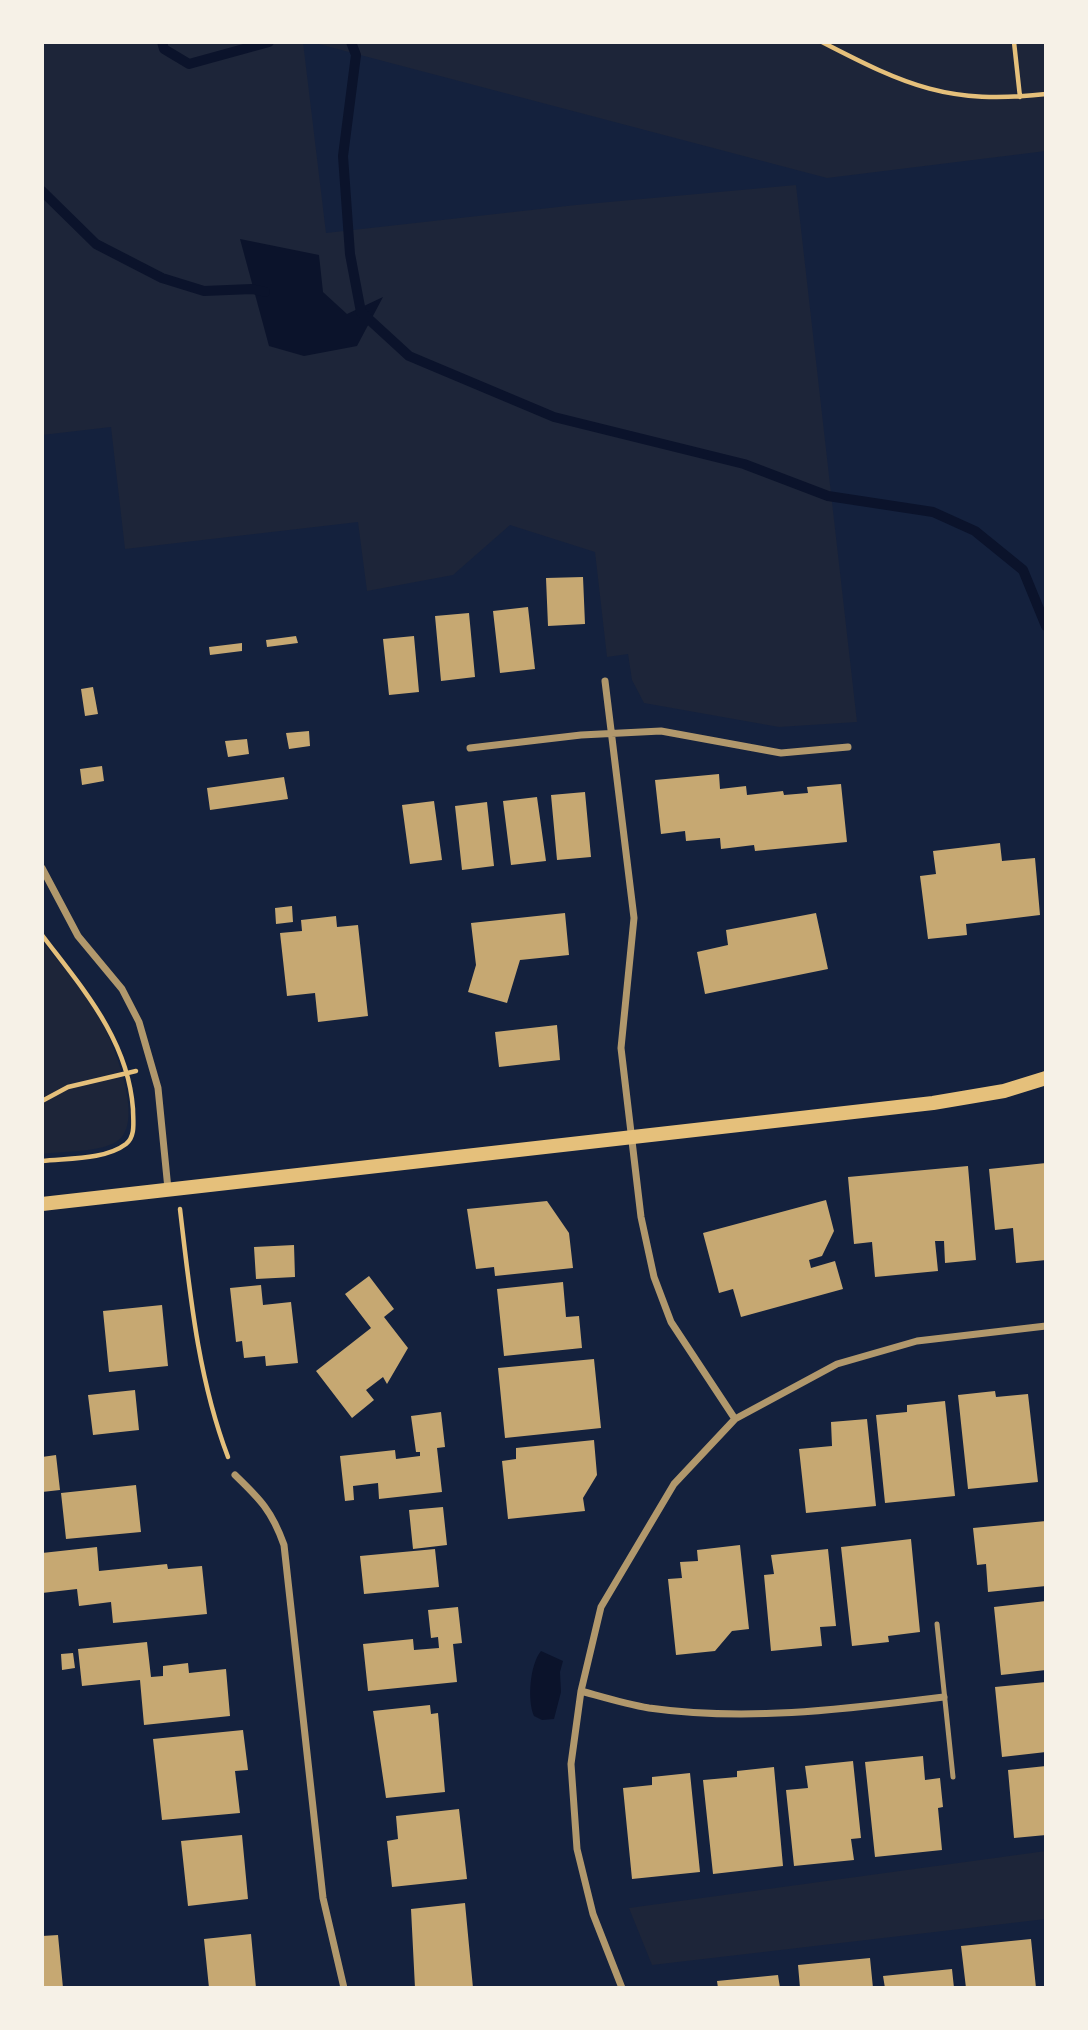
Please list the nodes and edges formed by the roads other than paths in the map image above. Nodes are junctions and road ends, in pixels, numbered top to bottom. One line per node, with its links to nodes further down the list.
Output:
1 (605, 681): 2 (street)
2 (612, 735): 3 (street); 4 (street); 7 (street)
3 (848, 747)
4 (470, 748)
5 (42, 868): 8 (street)
6 (1046, 1078): 7 (main road)
7 (632, 1135): 8 (main road); 11 (street)
8 (173, 1188): 9 (main road)
9 (42, 1204)
10 (1046, 1326): 11 (street)
11 (735, 1419): 14 (street)
12 (235, 1475): 17 (street)
13 (937, 1624): 15 (lane)
14 (581, 1691): 15 (street); 18 (street)
15 (944, 1697): 16 (lane)
16 (953, 1777)
17 (344, 1988)
18 (622, 1988)

